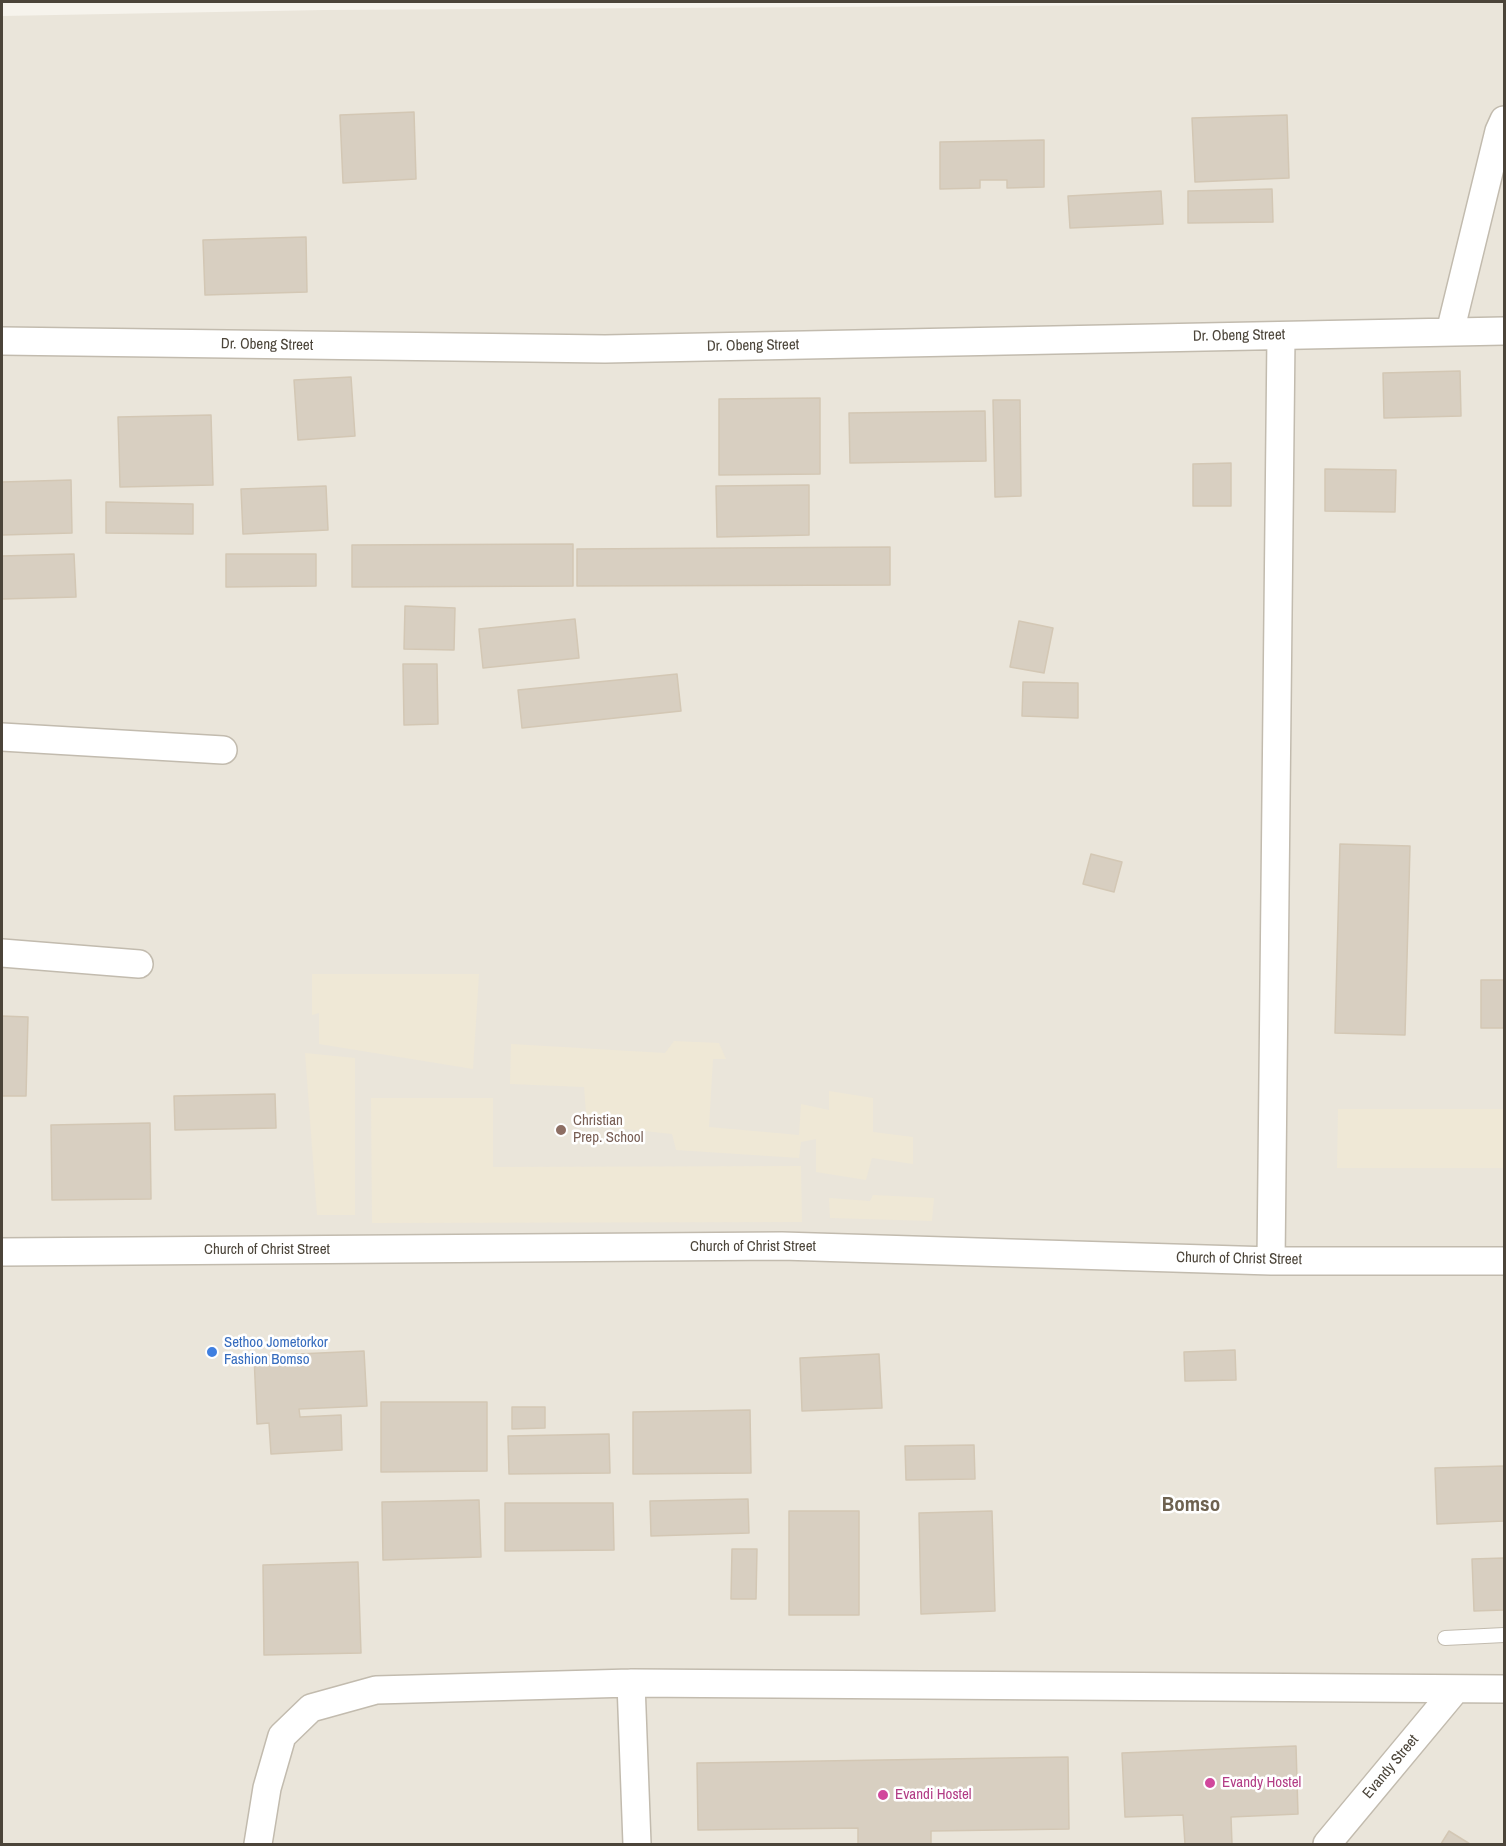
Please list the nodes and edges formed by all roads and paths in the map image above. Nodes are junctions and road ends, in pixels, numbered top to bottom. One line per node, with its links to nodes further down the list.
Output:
1 (1504, 120): 3 (street)
2 (1504, 331): 3 (street, Dr. Obeng Street)
3 (1450, 332): 4 (street, Dr. Obeng Street)
4 (1281, 336): 5 (street, Dr. Obeng Street); 11 (street)
5 (2, 341)
6 (2, 737): 7 (street)
7 (223, 750)
8 (2, 953): 9 (street)
9 (139, 964)
10 (2, 1252): 11 (street, Church of Christ Street)
11 (1271, 1261): 12 (street, Church of Christ Street)
12 (1504, 1261)
13 (1504, 1635): 14 (lane)
14 (1444, 1638)
15 (631, 1683): 17 (street); 18 (street); 19 (street)
16 (1504, 1689): 17 (street)
17 (1455, 1690): 20 (street, Evandy Street)
18 (258, 1845)
19 (638, 1845)
20 (1327, 1845)

